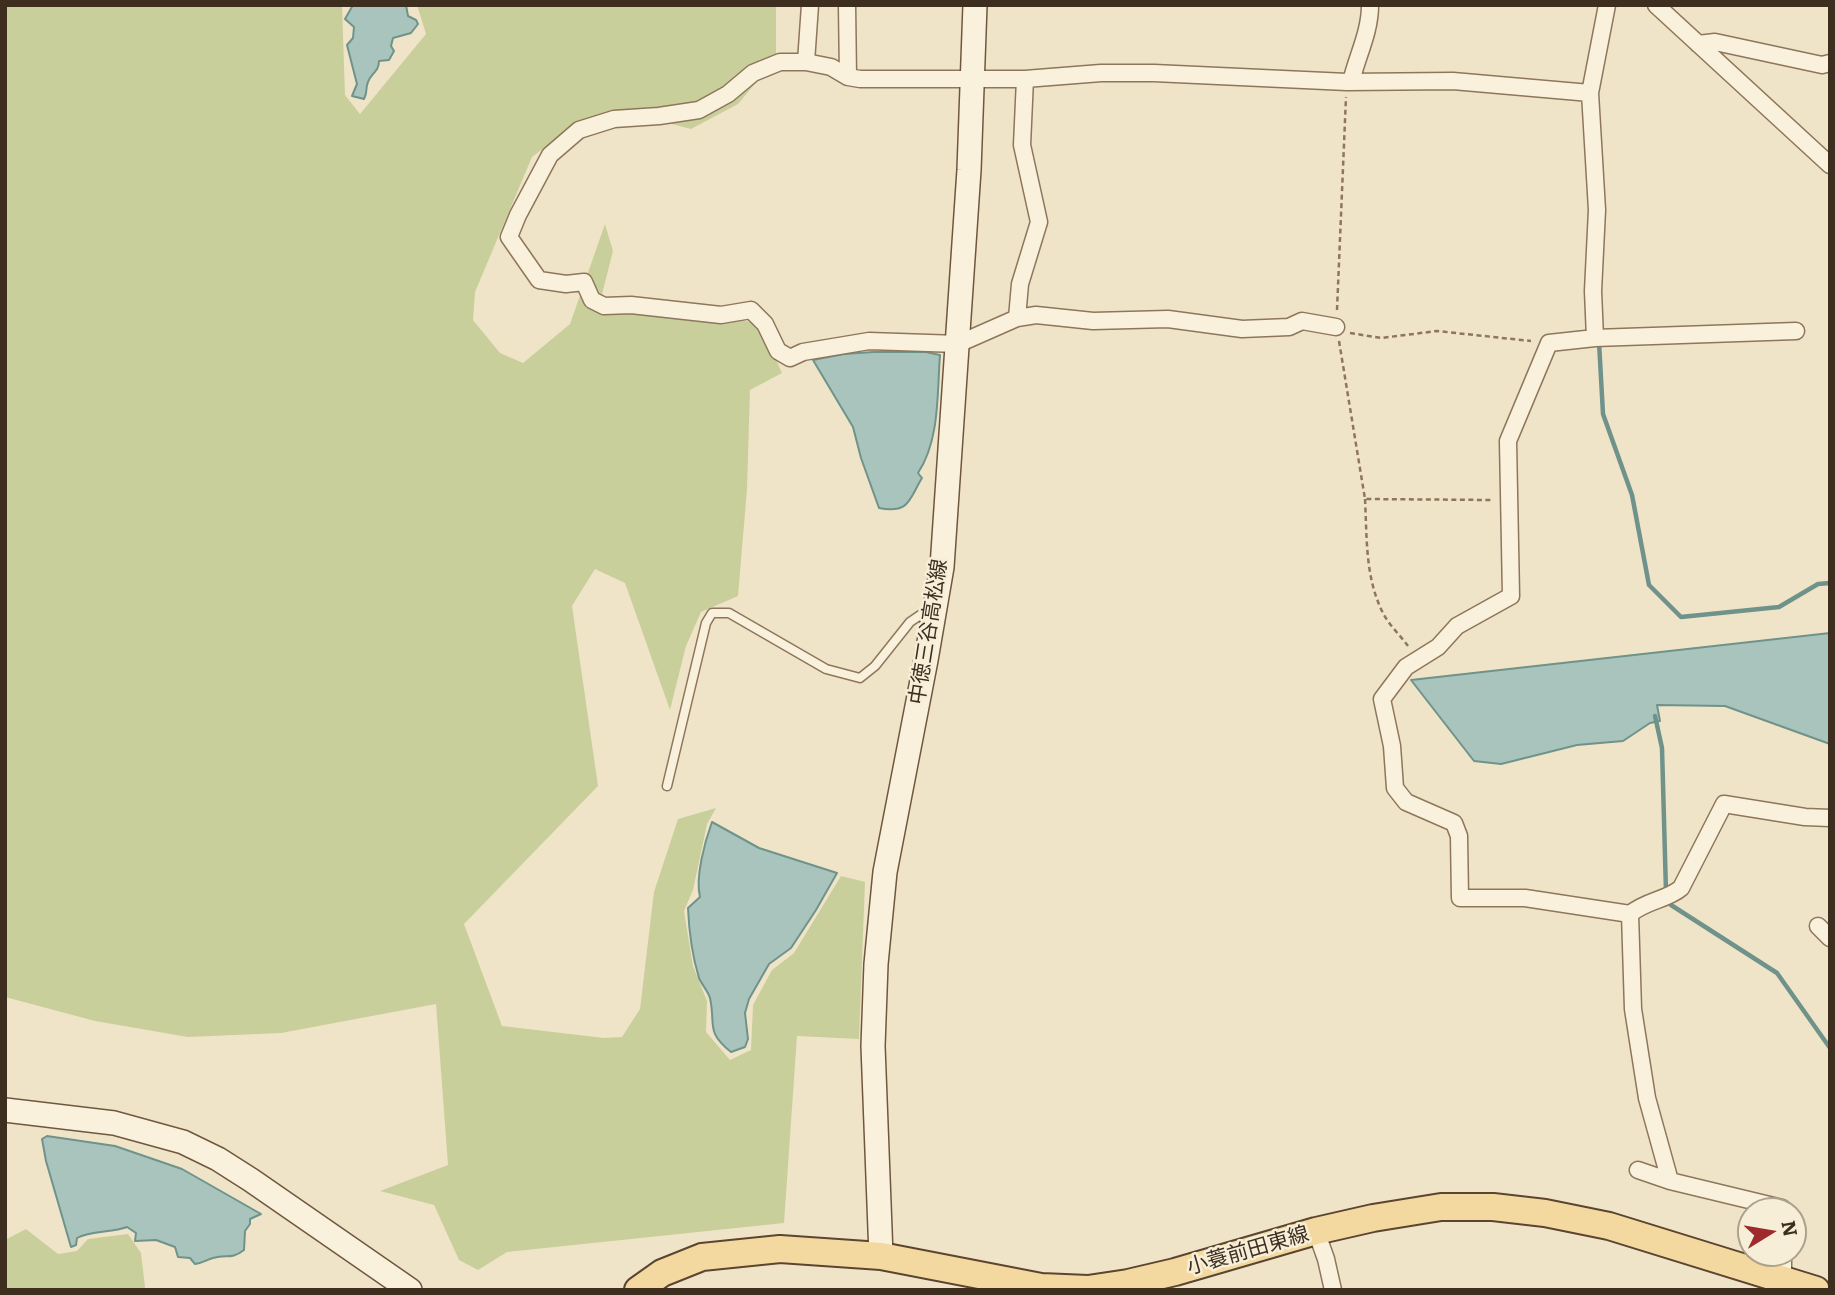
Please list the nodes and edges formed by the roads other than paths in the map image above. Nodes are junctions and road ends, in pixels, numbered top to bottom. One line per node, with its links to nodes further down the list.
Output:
1 (810, 5): 8 (street)
2 (847, 5): 10 (street)
3 (975, 5): 11 (main road, 中徳三谷高松線)
4 (1370, 5): 13 (street)
5 (1607, 5): 14 (street)
6 (1656, 5): 7 (street)
7 (1698, 44): 9 (street); 15 (street)
8 (806, 62): 10 (street); 20 (street)
9 (1830, 63)
10 (848, 77): 11 (street)
11 (973, 79): 12 (street); 20 (main road, 中徳三谷高松線)
12 (1025, 79): 13 (street); 16 (street)
13 (1349, 82): 14 (street)
14 (1590, 93): 19 (street)
15 (1830, 165)
16 (1017, 318): 17 (street); 20 (street)
17 (1337, 328)
18 (1796, 331): 19 (street)
19 (1595, 338): 24 (street)
20 (958, 344): 21 (main road, 中徳三谷高松線)
21 (935, 606): 22 (lane); 30 (main road, 中徳三谷高松線)
22 (667, 786)
23 (1830, 818): 24 (street)
24 (1630, 914): 27 (street)
25 (5, 1110): 33 (main road)
26 (1638, 1170): 27 (street)
27 (1670, 1181): 28 (street)
28 (1737, 1197)
29 (1316, 1231): 30 (main road, 小蓑前田東線); 32 (main road, 小蓑前田東線); 35 (street)
30 (881, 1256): 34 (main road, 小蓑前田東線)
31 (1783, 1267): 32 (street)
32 (1783, 1279): 36 (main road, 小蓑前田東線)
33 (410, 1290)
34 (638, 1290)
35 (1333, 1290)
36 (1816, 1290)

